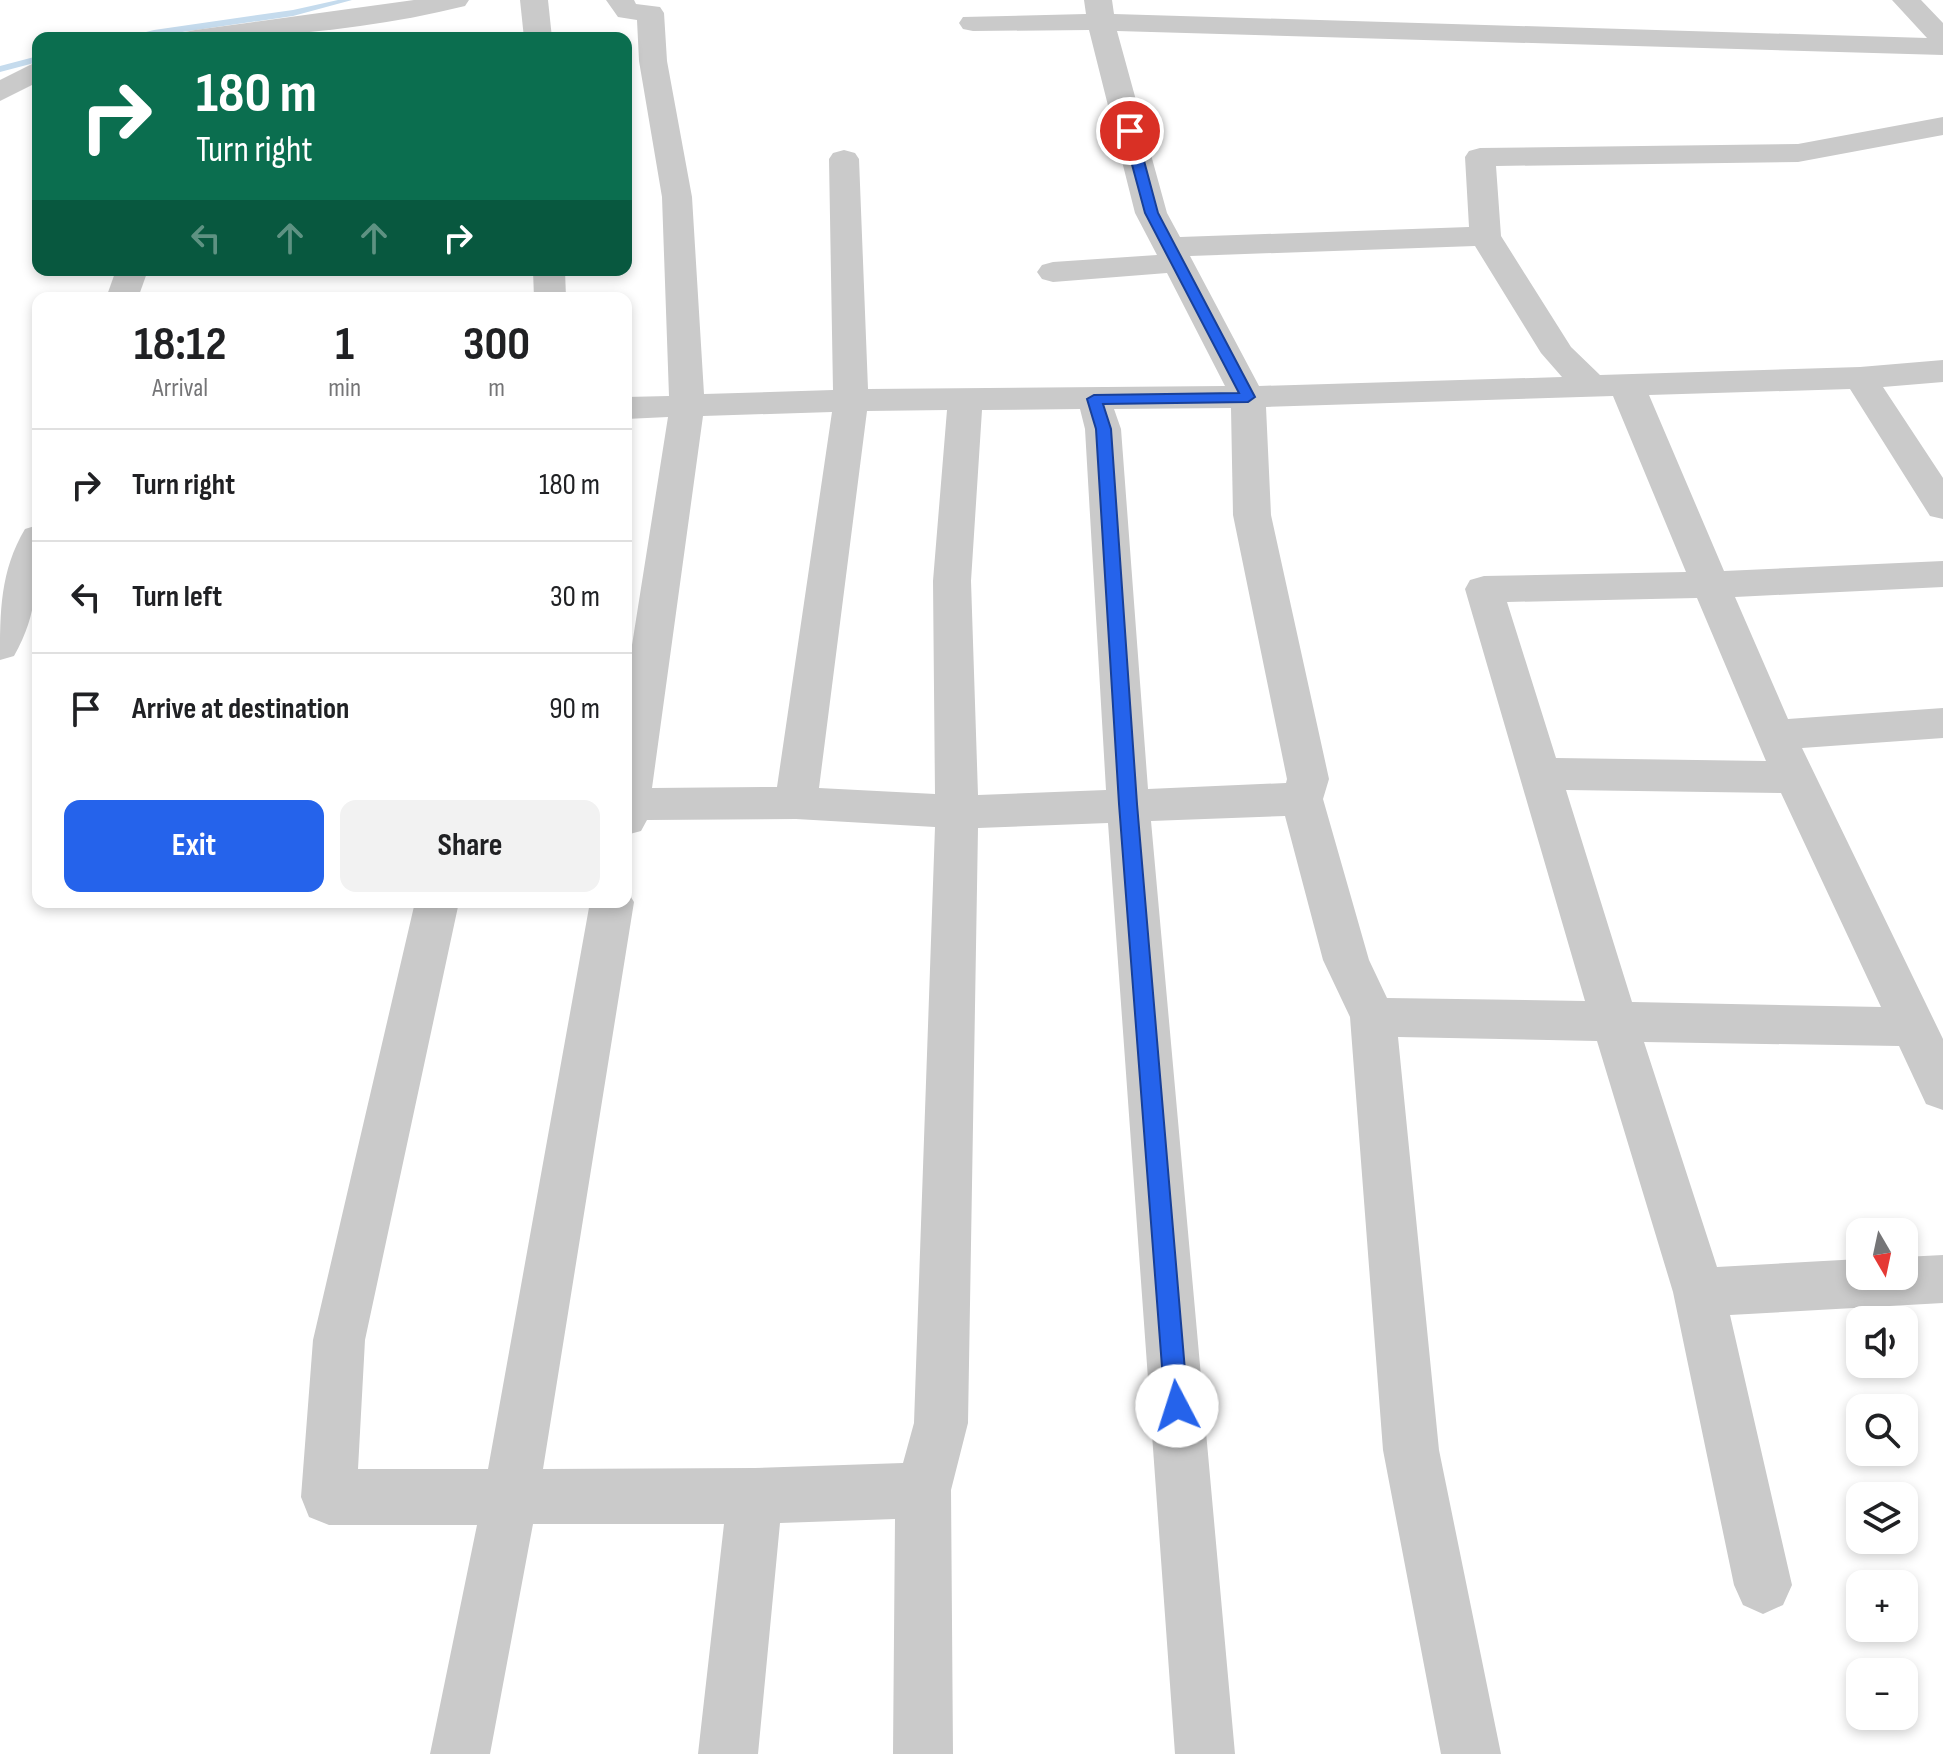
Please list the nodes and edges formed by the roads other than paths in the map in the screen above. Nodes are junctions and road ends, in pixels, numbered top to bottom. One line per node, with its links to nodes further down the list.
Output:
1 (455, 0): 7 (street)
2 (534, 0): 8 (street)
3 (620, 0): 26 (street)
4 (1906, 0): 9 (street)
5 (1100, 11): 6 (street); 10 (street); 16 (street)
6 (973, 23)
7 (245, 32)
8 (537, 32)
9 (1943, 39)
10 (1943, 47)
11 (32, 73): 12 (street)
12 (0, 92)
13 (1943, 126): 15 (street)
14 (844, 159): 23 (street)
15 (1485, 236): 16 (street); 20 (street)
16 (1172, 255): 17 (street); 21 (street)
17 (1053, 272)
18 (1943, 371): 19 (street)
19 (1860, 378): 20 (street); 27 (street)
20 (1607, 385): 21 (street); 30 (street)
21 (1248, 397): 22 (street); 37 (street)
22 (1094, 399): 24 (street); 39 (street)
23 (851, 400): 24 (street); 26 (street); 38 (street)
24 (965, 401): 41 (street)
25 (632, 408): 26 (street)
26 (687, 408): 35 (street)
27 (1943, 507)
28 (32, 555): 31 (street)
29 (1943, 574): 30 (street)
30 (1712, 585): 33 (street); 34 (street)
31 (0, 646)
32 (1943, 723): 33 (street)
33 (1775, 735): 36 (street)
34 (1539, 774): 36 (street); 45 (street)
35 (632, 776)
36 (1795, 777): 46 (street)
37 (1302, 799): 39 (street); 44 (street)
38 (796, 803): 40 (street); 41 (street)
39 (1128, 804): 41 (street); 57 (street)
40 (632, 809)
41 (957, 812): 50 (street)
42 (436, 908): 51 (street)
43 (611, 908): 51 (street)
44 (1373, 1017): 45 (street); 58 (street)
45 (1614, 1021): 46 (street); 49 (street)
46 (1913, 1027): 47 (street)
47 (1943, 1089)
48 (1943, 1279): 49 (street)
49 (1699, 1292): 53 (street)
50 (923, 1490): 52 (street); 56 (street)
51 (511, 1494): 52 (street); 54 (street)
52 (755, 1496): 55 (street)
53 (1763, 1585)
54 (460, 1754)
55 (728, 1754)
56 (923, 1754)
57 (1205, 1754)
58 (1471, 1754)

